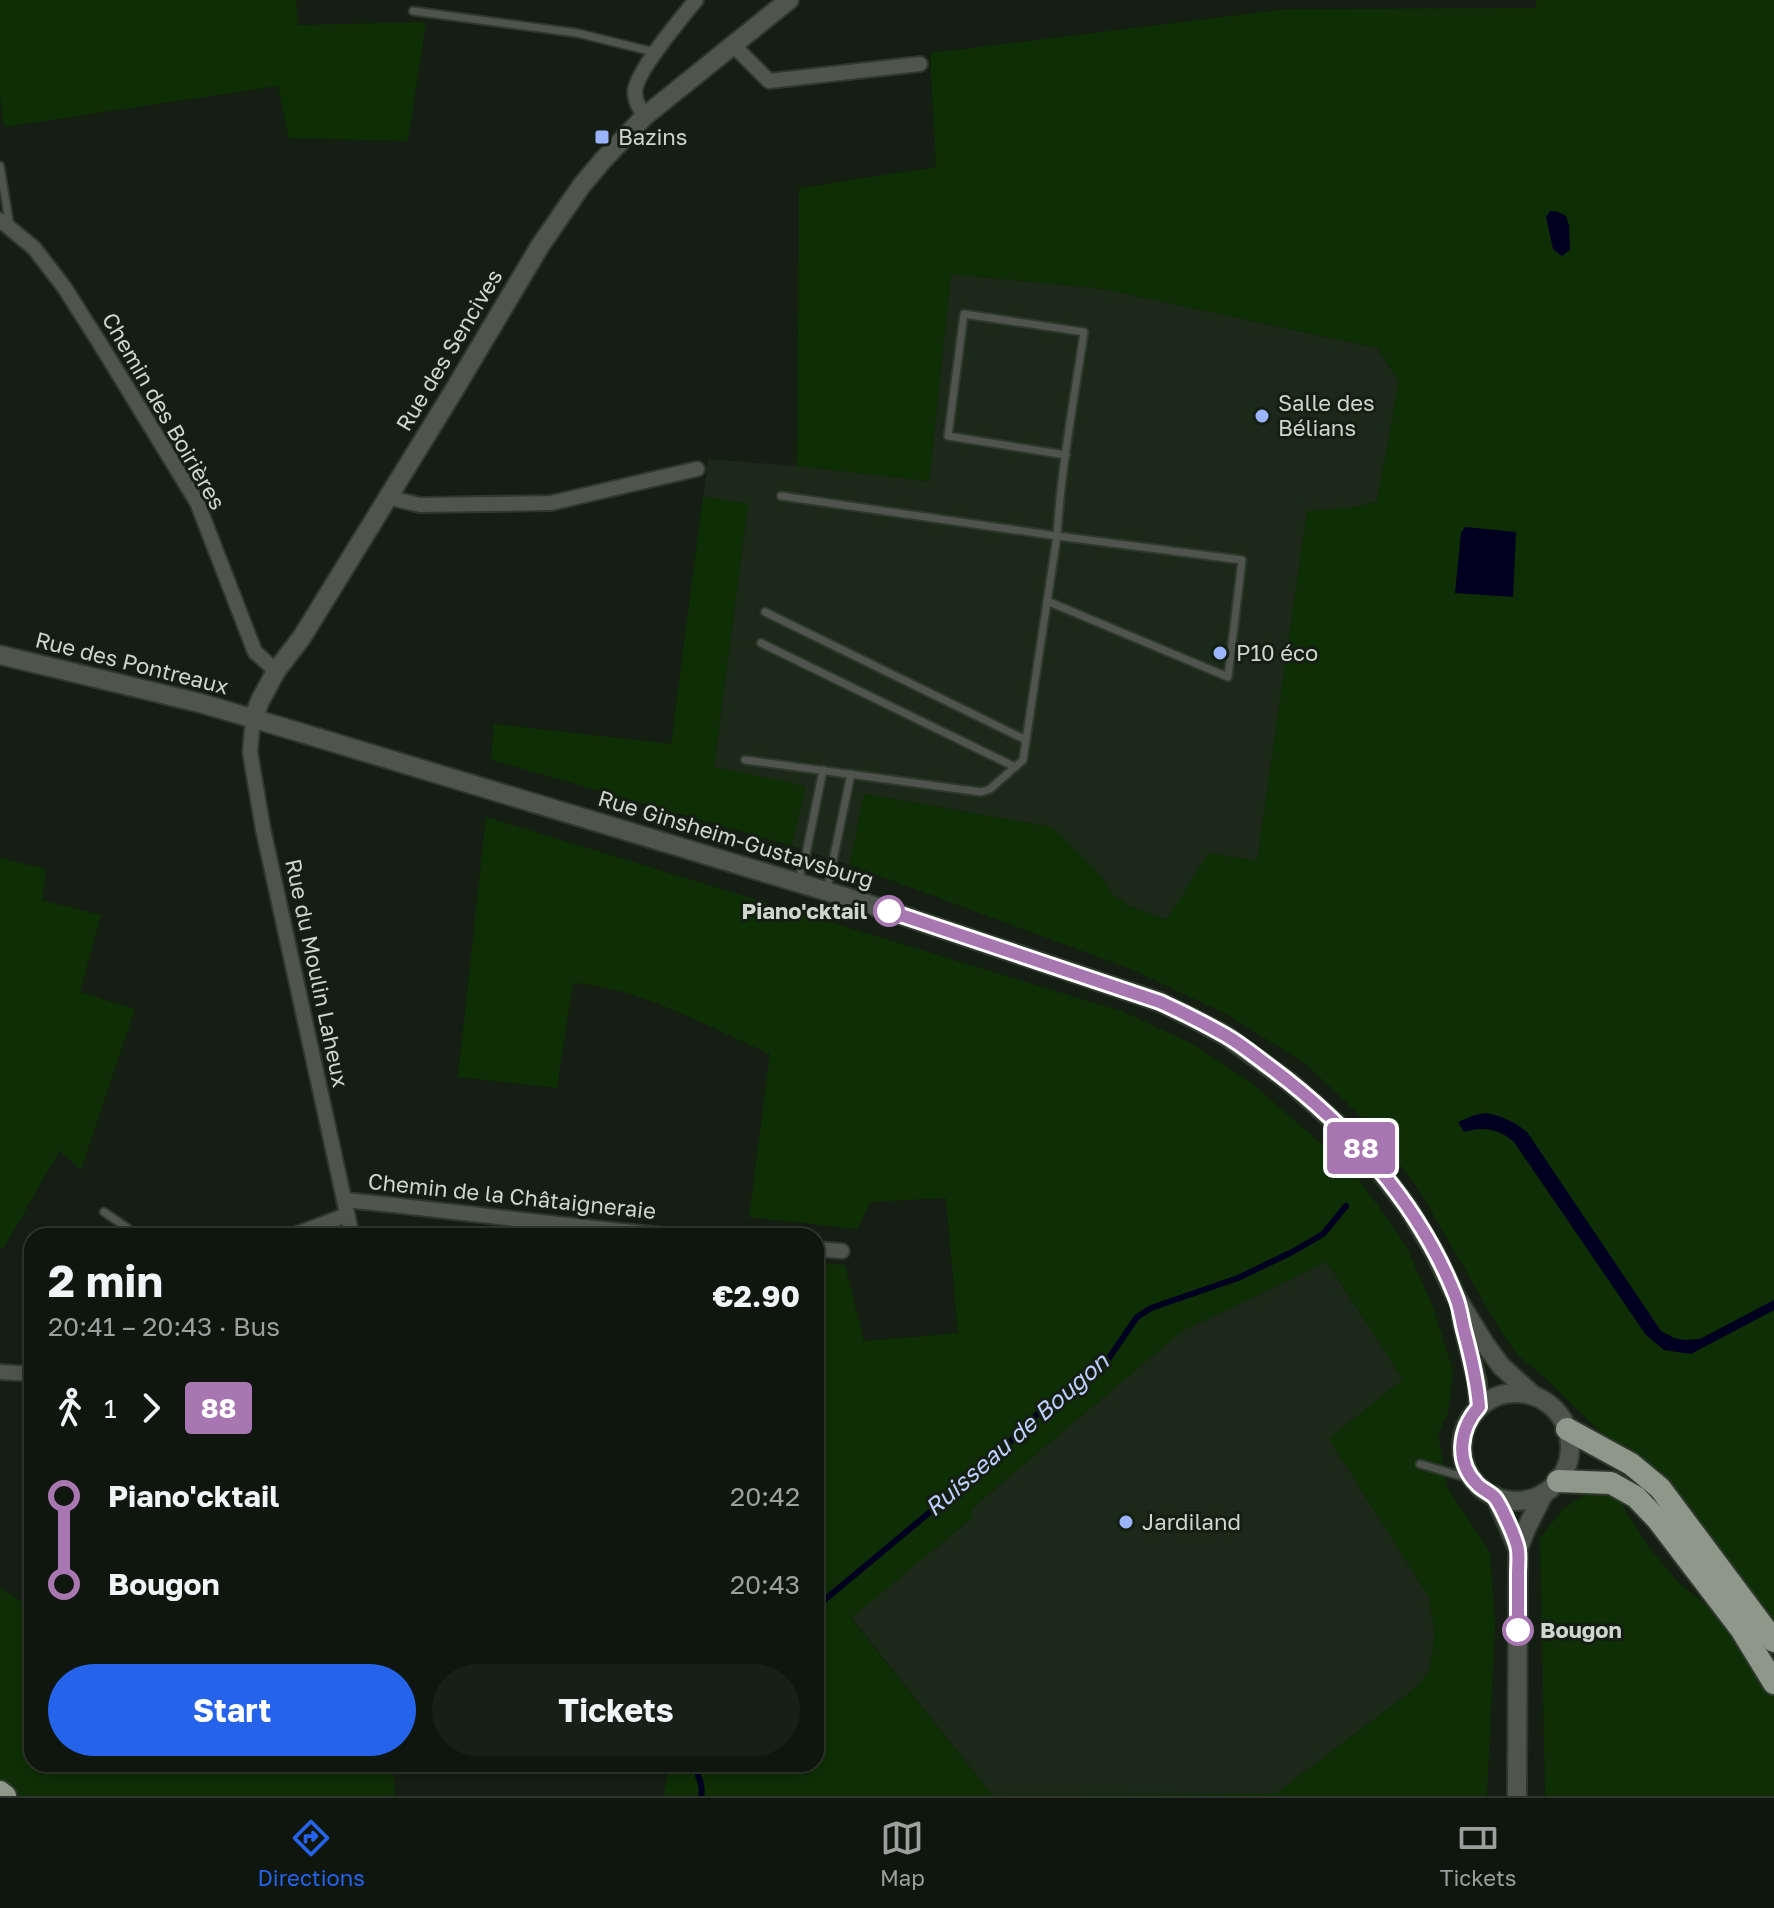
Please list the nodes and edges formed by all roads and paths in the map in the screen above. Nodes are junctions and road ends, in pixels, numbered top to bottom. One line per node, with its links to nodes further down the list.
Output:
1 (696, 0): 5 (street)
2 (789, 0): 4 (street, Rue des Sencives)
3 (413, 11): 5 (lane)
4 (732, 44): 6 (street); 7 (street, Rue des Sencives)
5 (657, 53): 7 (street)
6 (920, 64)
7 (645, 116): 12 (street, Rue des Sencives)
8 (0, 166): 9 (lane, Chemin des Boirières)
9 (5, 224): 19 (street, Chemin des Boirières)
10 (1066, 455): 10 (lane); 14 (lane)
11 (697, 469): 12 (street)
12 (388, 496): 19 (street, Rue des Sencives)
13 (781, 496): 14 (lane)
14 (1057, 536): 15 (lane); 15 (lane)
15 (1047, 601): 21 (lane)
16 (765, 612): 21 (lane)
17 (761, 643): 23 (lane)
18 (0, 655): 20 (street, Rue des Pontreaux)
19 (276, 671): 20 (street, Rue des Sencives)
20 (253, 719): 26 (street, Rue Ginsheim-Gustavsburg); 28 (street, Rue du Moulin Laheux)
21 (1026, 740): 23 (lane)
22 (745, 760): 24 (lane)
23 (1015, 767): 25 (lane)
24 (823, 770): 25 (lane); 26 (lane)
25 (851, 774): 27 (lane)
26 (798, 883): 27 (street, Rue Ginsheim-Gustavsburg)
27 (826, 892): 36 (street, Rue Ginsheim-Gustavsburg)
28 (346, 1208): 31 (street); 32 (street, Rue du Moulin Laheux); 33 (street, Chemin de la Châtaigneraie)
29 (104, 1212): 30 (lane)
30 (127, 1228)
31 (307, 1228)
32 (350, 1228)
33 (586, 1228)
34 (824, 1250): 35 (street)
35 (842, 1251)
36 (1456, 1297): 39 (street, Rue Ginsheim-Gustavsburg); 40 (street, Rue Ginsheim-Gustavsburg)
37 (0, 1372): 38 (street)
38 (24, 1374)
39 (1534, 1396): 40 (street); 41 (street)
40 (1479, 1407): 43 (street)
41 (1567, 1429): 44 (street); 47 (highway)
42 (1420, 1464): 43 (lane)
43 (1474, 1480): 45 (street)
44 (1551, 1487): 45 (street); 46 (street); 48 (highway)
45 (1495, 1496): 46 (street)
46 (1518, 1549): 51 (street)
47 (1774, 1641)
48 (1774, 1683)
49 (0, 1792): 50 (highway)
50 (5, 1796)
51 (1517, 1796)

